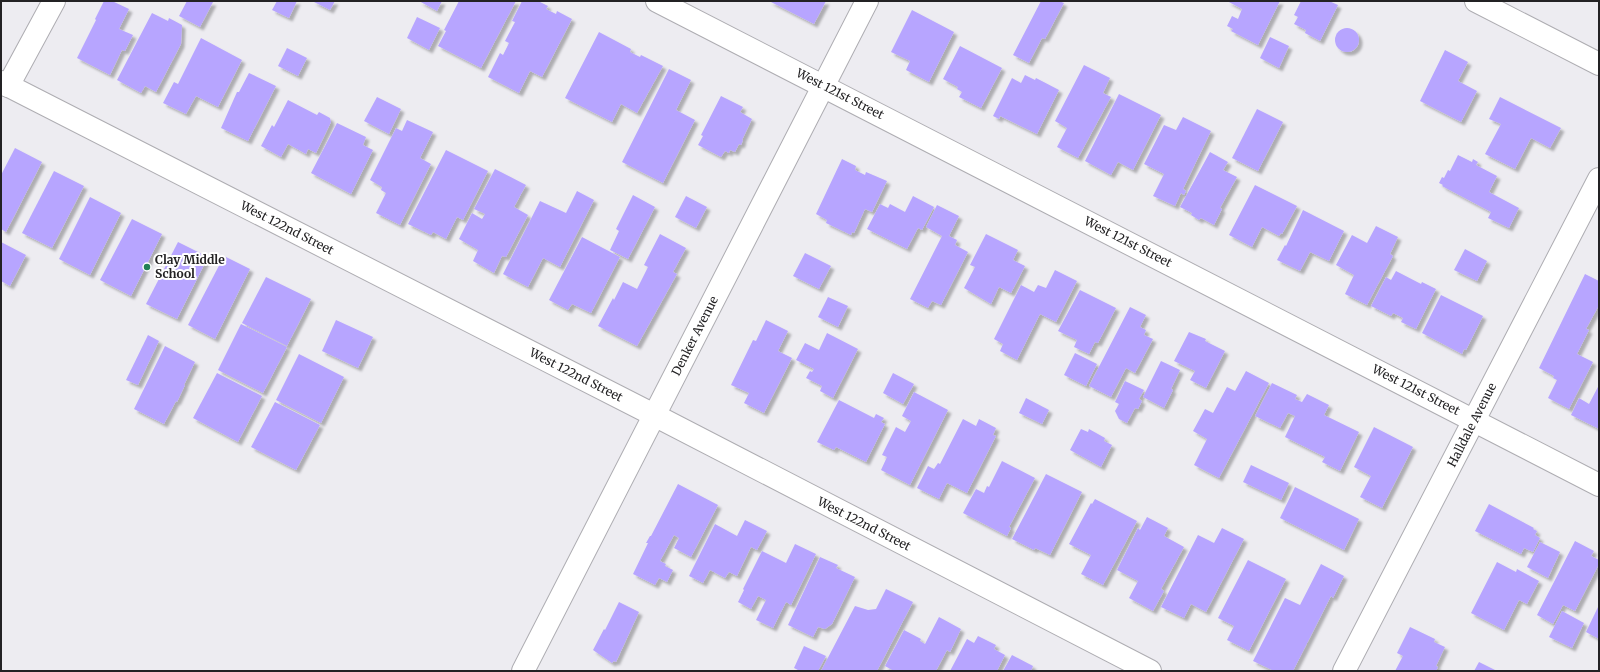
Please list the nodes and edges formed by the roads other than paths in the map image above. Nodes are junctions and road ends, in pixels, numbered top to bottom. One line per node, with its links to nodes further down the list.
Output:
1 (54, 1): 6 (street)
2 (657, 1): 7 (street, West 121st Street)
3 (867, 1): 7 (street, Denker Avenue)
4 (1476, 1): 5 (street)
5 (1599, 64)
6 (4, 84): 9 (street, West 122nd Street)
7 (823, 85): 9 (street, Denker Avenue); 10 (street, West 121st Street)
8 (1599, 179): 10 (street, Halldale Avenue)
9 (654, 415): 12 (street, Denker Avenue); 13 (street, West 122nd Street)
10 (1474, 420): 11 (street, West 121st Street); 14 (street, Halldale Avenue)
11 (1599, 485)
12 (523, 671)
13 (1150, 671)
14 (1344, 671)

